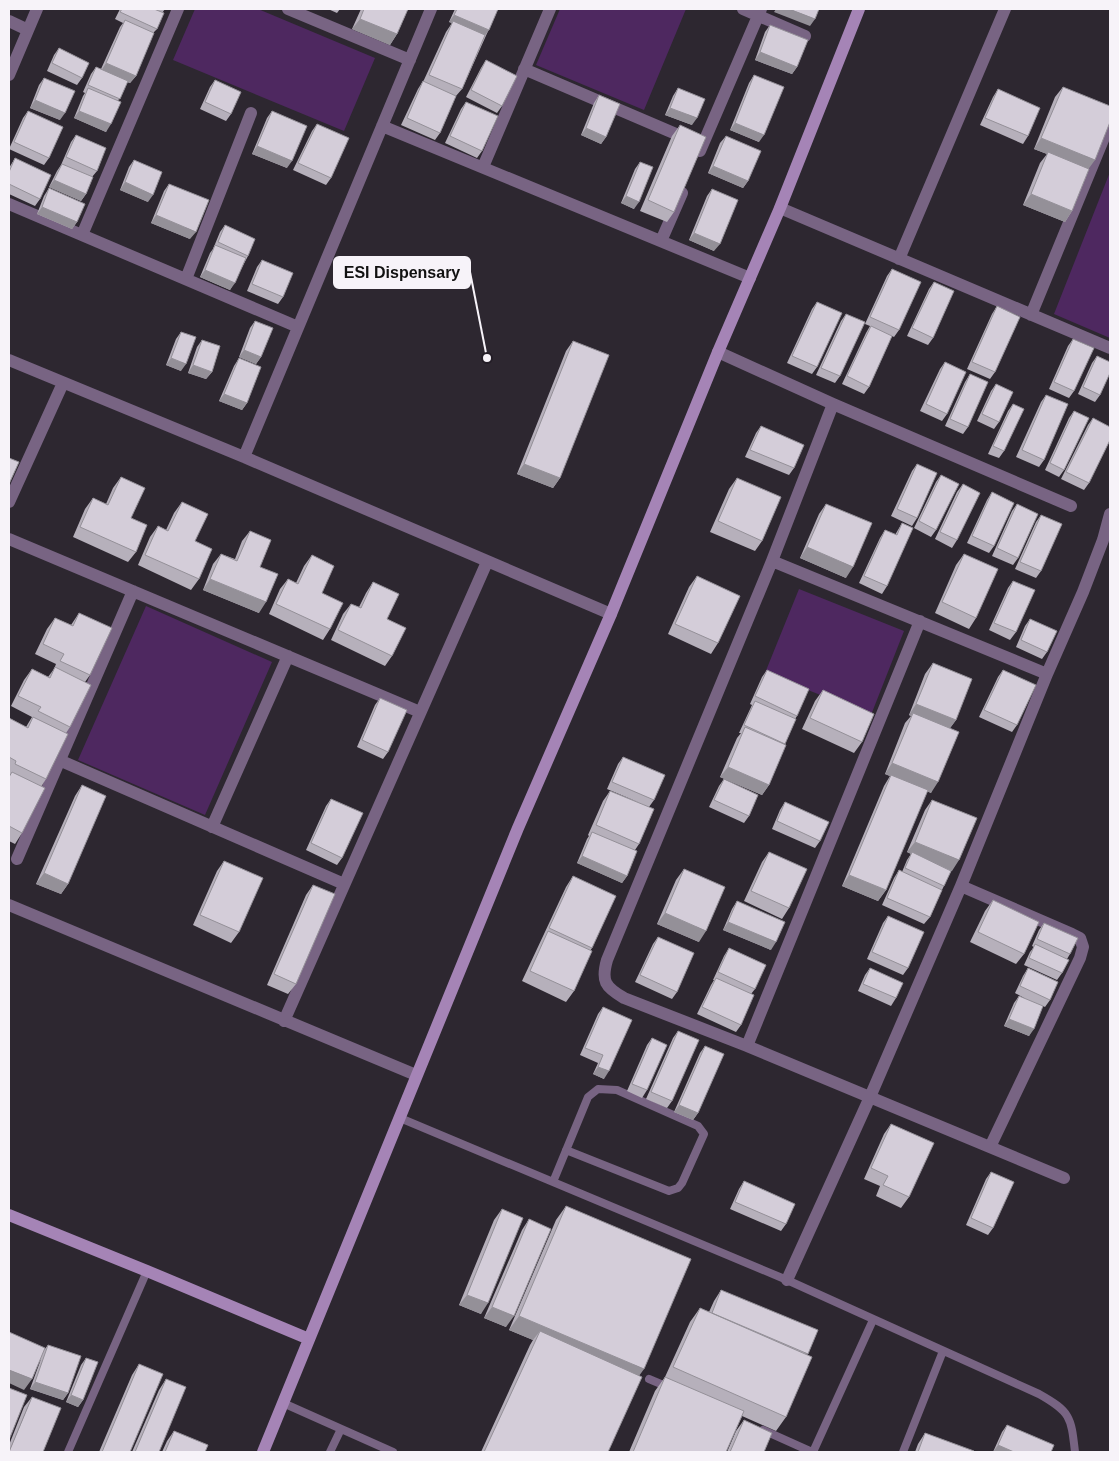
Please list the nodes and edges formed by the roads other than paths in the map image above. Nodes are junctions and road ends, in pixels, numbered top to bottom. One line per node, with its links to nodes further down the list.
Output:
1 (37, 9): 11 (street)
2 (178, 9): 25 (street)
3 (288, 9): 13 (street)
4 (431, 9): 13 (street)
5 (550, 9): 14 (street)
6 (743, 9): 9 (street)
7 (859, 9): 24 (street)
8 (1005, 9): 27 (street)
9 (760, 12): 12 (street); 19 (street)
10 (9, 21): 11 (street)
11 (28, 30): 15 (street)
12 (805, 36)
13 (410, 60): 18 (street)
14 (524, 69): 19 (street); 21 (street)
15 (9, 75)
16 (251, 113): 29 (street)
17 (1110, 123): 30 (street)
18 (382, 126): 21 (street); 31 (street)
19 (702, 145): 20 (street)
20 (695, 162)
21 (483, 167): 26 (street)
22 (688, 180): 26 (street)
23 (9, 204): 25 (street)
24 (780, 208): 27 (street); 28 (street)
25 (82, 235): 29 (street)
26 (661, 241): 28 (street)
27 (899, 259): 30 (street)
28 (750, 278): 33 (street)
29 (186, 279): 31 (street)
30 (1031, 315): 32 (street)
31 (298, 327): 37 (street)
32 (1110, 348)
33 (718, 352): 36 (street); 45 (street)
34 (9, 360): 35 (street)
35 (63, 383): 37 (street); 38 (street)
36 (834, 404): 39 (street); 42 (street)
37 (244, 456): 43 (street)
38 (9, 502)
39 (1072, 506)
40 (1110, 514): 48 (street)
41 (9, 539): 44 (street)
42 (772, 561): 46 (street); 57 (street)
43 (487, 562): 45 (street); 49 (street)
44 (133, 591): 47 (street); 50 (street)
45 (611, 614): 58 (street)
46 (920, 621): 48 (street); 57 (street)
47 (288, 656): 49 (street); 51 (street)
48 (1047, 674): 54 (street)
49 (420, 712): 53 (street)
50 (59, 760): 51 (street); 52 (street)
51 (212, 827): 53 (street)
52 (17, 859)
53 (344, 884): 56 (street)
54 (962, 886): 59 (street); 61 (street)
55 (9, 906): 56 (street)
56 (284, 1020): 58 (street)
57 (747, 1046): 59 (street)
58 (416, 1075): 60 (street)
59 (870, 1097): 61 (street); 67 (street)
60 (400, 1118): 64 (lane); 69 (street)
61 (990, 1147): 63 (street)
62 (566, 1150): 62 (lane); 64 (lane)
63 (1064, 1178)
64 (553, 1182): 67 (lane)
65 (9, 1215): 66 (street)
66 (147, 1270): 69 (street); 76 (lane)
67 (787, 1280): 68 (lane)
68 (873, 1320): 70 (lane); 80 (lane)
69 (309, 1338): 73 (street)
70 (943, 1351): 81 (lane); 82 (lane)
71 (650, 1379): 72 (lane)
72 (676, 1391)
73 (283, 1403): 75 (lane); 77 (street)
74 (756, 1427): 80 (lane)
75 (341, 1428): 78 (lane); 79 (lane)
76 (68, 1452)
77 (263, 1452)
78 (330, 1452)
79 (393, 1452)
80 (813, 1452)
81 (903, 1452)
82 (1075, 1452)

